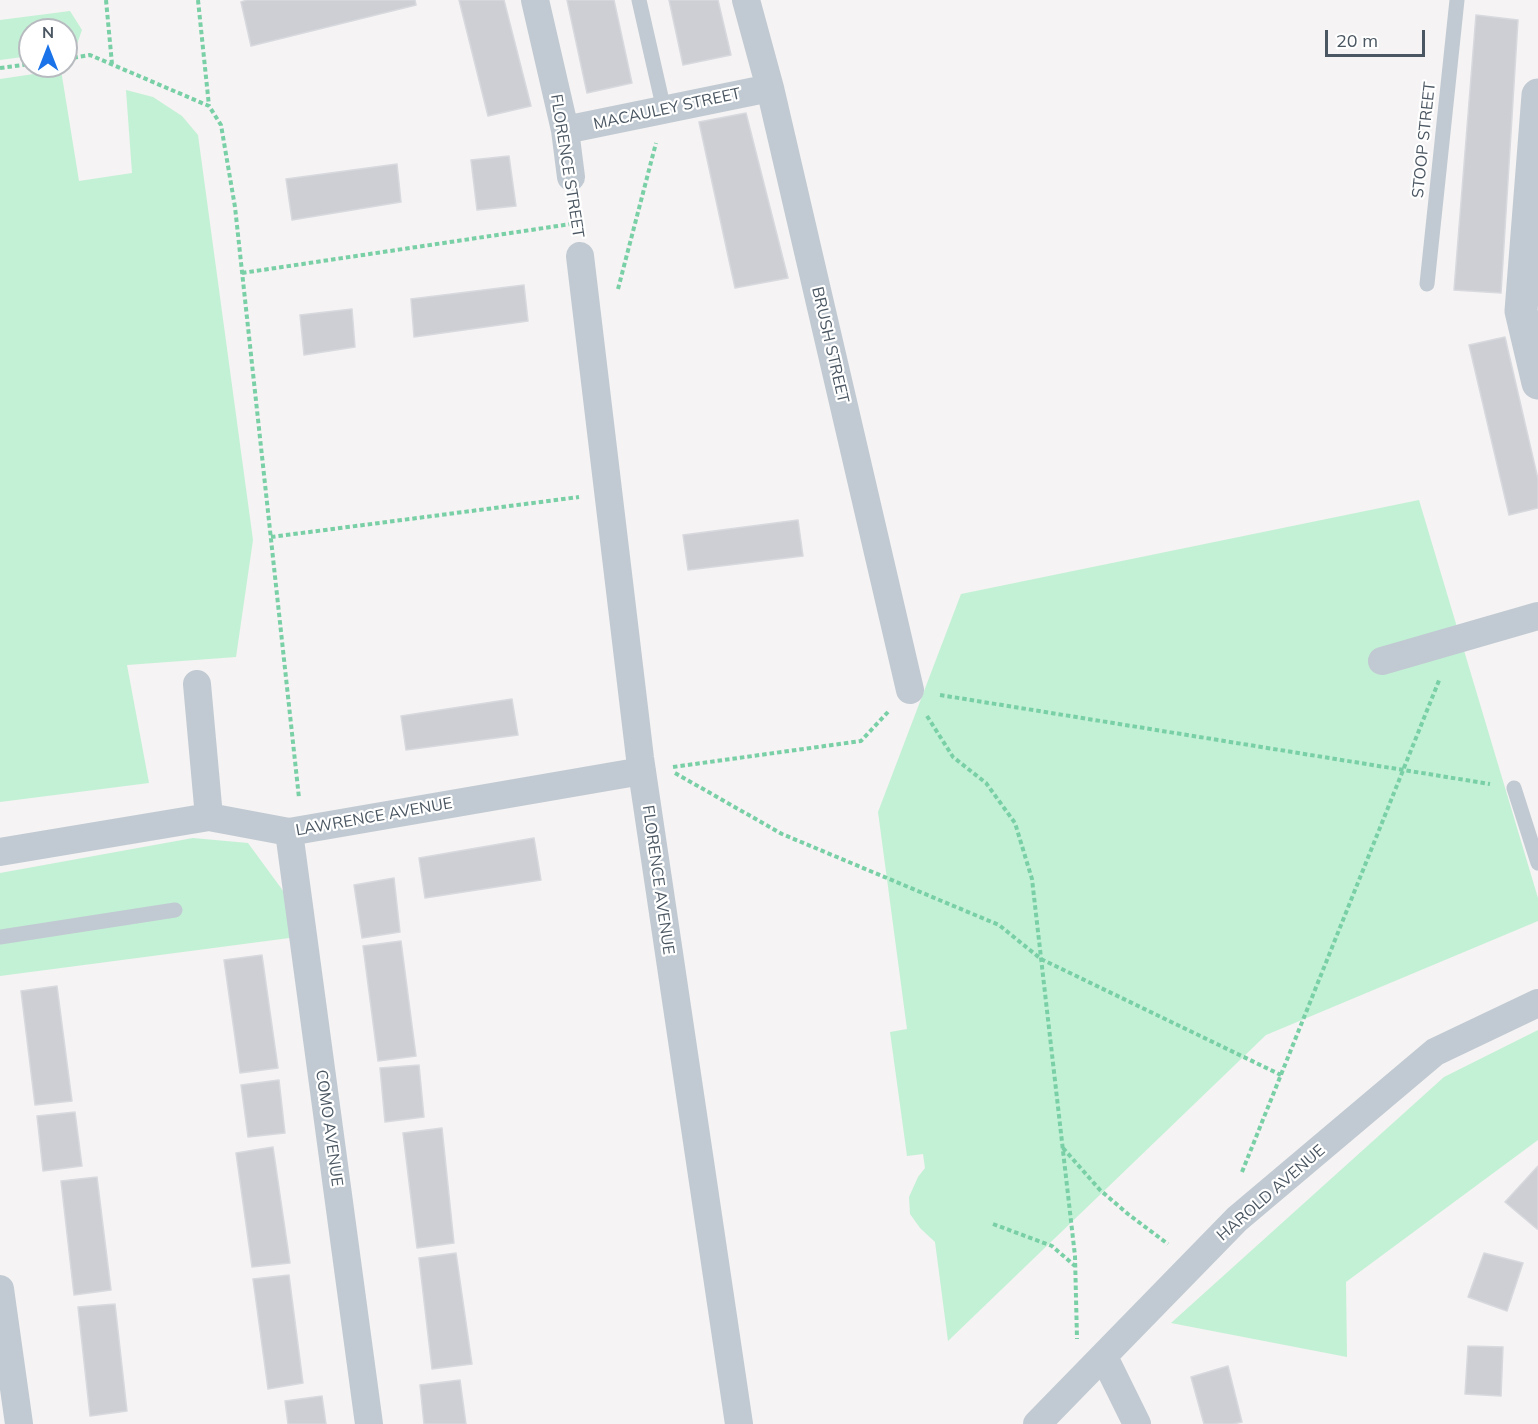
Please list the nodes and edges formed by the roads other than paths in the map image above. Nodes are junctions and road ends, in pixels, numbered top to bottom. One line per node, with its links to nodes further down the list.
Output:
1 (535, 0): 8 (street, FLORENCE STREET)
2 (639, 0): 7 (lane)
3 (746, 0): 5 (street, BRUSH STREET)
4 (1457, 0): 11 (lane, STOOP STREET)
5 (770, 88): 7 (street, MACAULEY STREET); 17 (street, BRUSH STREET)
6 (1538, 95): 13 (street)
7 (664, 110): 8 (street, MACAULEY STREET)
8 (565, 130): 9 (street, FLORENCE STREET)
9 (571, 177)
10 (580, 256): 12 (street, FLORENCE STREET)
11 (1427, 284)
12 (590, 333): 18 (street, FLORENCE AVENUE)
13 (1538, 382)
14 (1538, 616): 15 (street)
15 (1382, 661)
16 (197, 684): 20 (street)
17 (910, 690)
18 (642, 771): 21 (street, LAWRENCE AVENUE); 31 (street, FLORENCE AVENUE)
19 (1514, 788): 23 (lane)
20 (209, 817): 21 (street, LAWRENCE AVENUE); 22 (street, LAWRENCE AVENUE)
21 (295, 831): 30 (street, COMO AVENUE)
22 (0, 852)
23 (1538, 862)
24 (176, 910): 25 (lane)
25 (0, 937)
26 (1538, 1004): 28 (street, HAROLD AVENUE)
27 (0, 1289): 29 (street)
28 (1104, 1357): 32 (street, HAROLD AVENUE); 33 (street)
29 (19, 1424)
30 (369, 1424)
31 (739, 1424)
32 (1037, 1424)
33 (1137, 1424)

